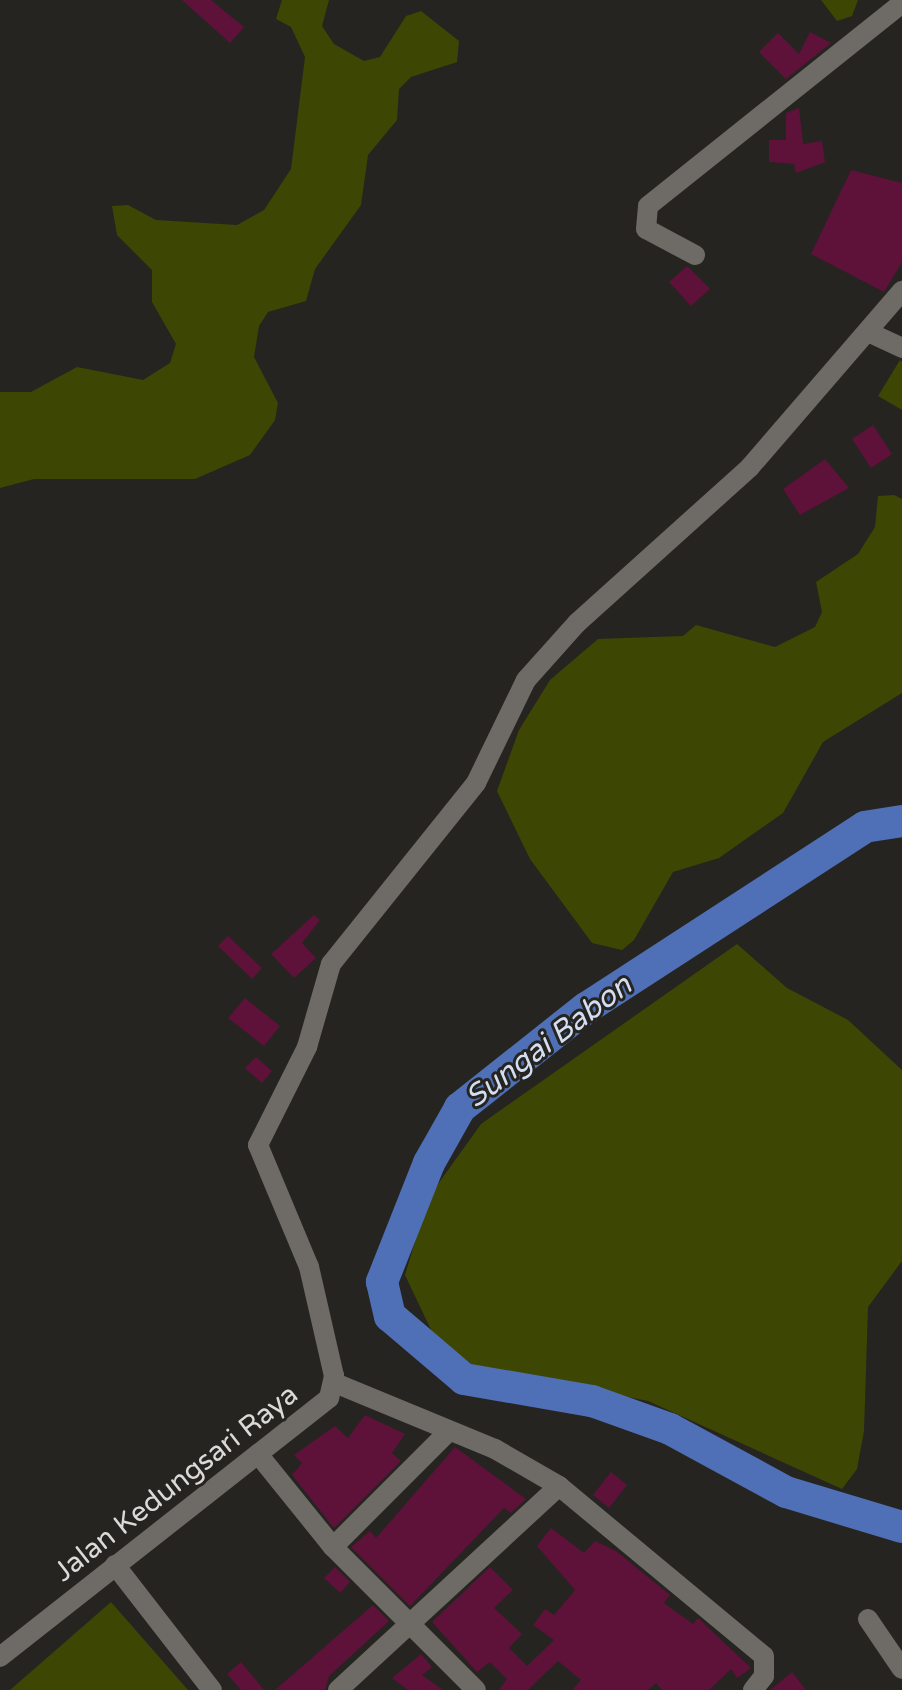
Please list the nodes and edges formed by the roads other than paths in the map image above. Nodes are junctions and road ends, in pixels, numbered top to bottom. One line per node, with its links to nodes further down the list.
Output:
1 (902, 3): 2 (street)
2 (695, 255)
3 (902, 291): 4 (street, Jalan Kedungsari Raya)
4 (868, 332): 5 (street); 6 (street, Jalan Kedungsari Raya)
5 (902, 348)
6 (335, 1383): 7 (street); 8 (street, Jalan Kedungsari Raya)
7 (448, 1432): 9 (street); 10 (street)
8 (258, 1454): 10 (street); 11 (street, Jalan Kedungsari Raya)
9 (559, 1486): 13 (street); 16 (street)
10 (333, 1547): 13 (street)
11 (115, 1565): 14 (street, Jalan Kedungsari Raya); 18 (street)
12 (868, 1619): 15 (street)
13 (408, 1627): 17 (street); 19 (street)
14 (0, 1657)
15 (902, 1669)
16 (758, 1683)
17 (475, 1689)
18 (212, 1690)
19 (338, 1690)

